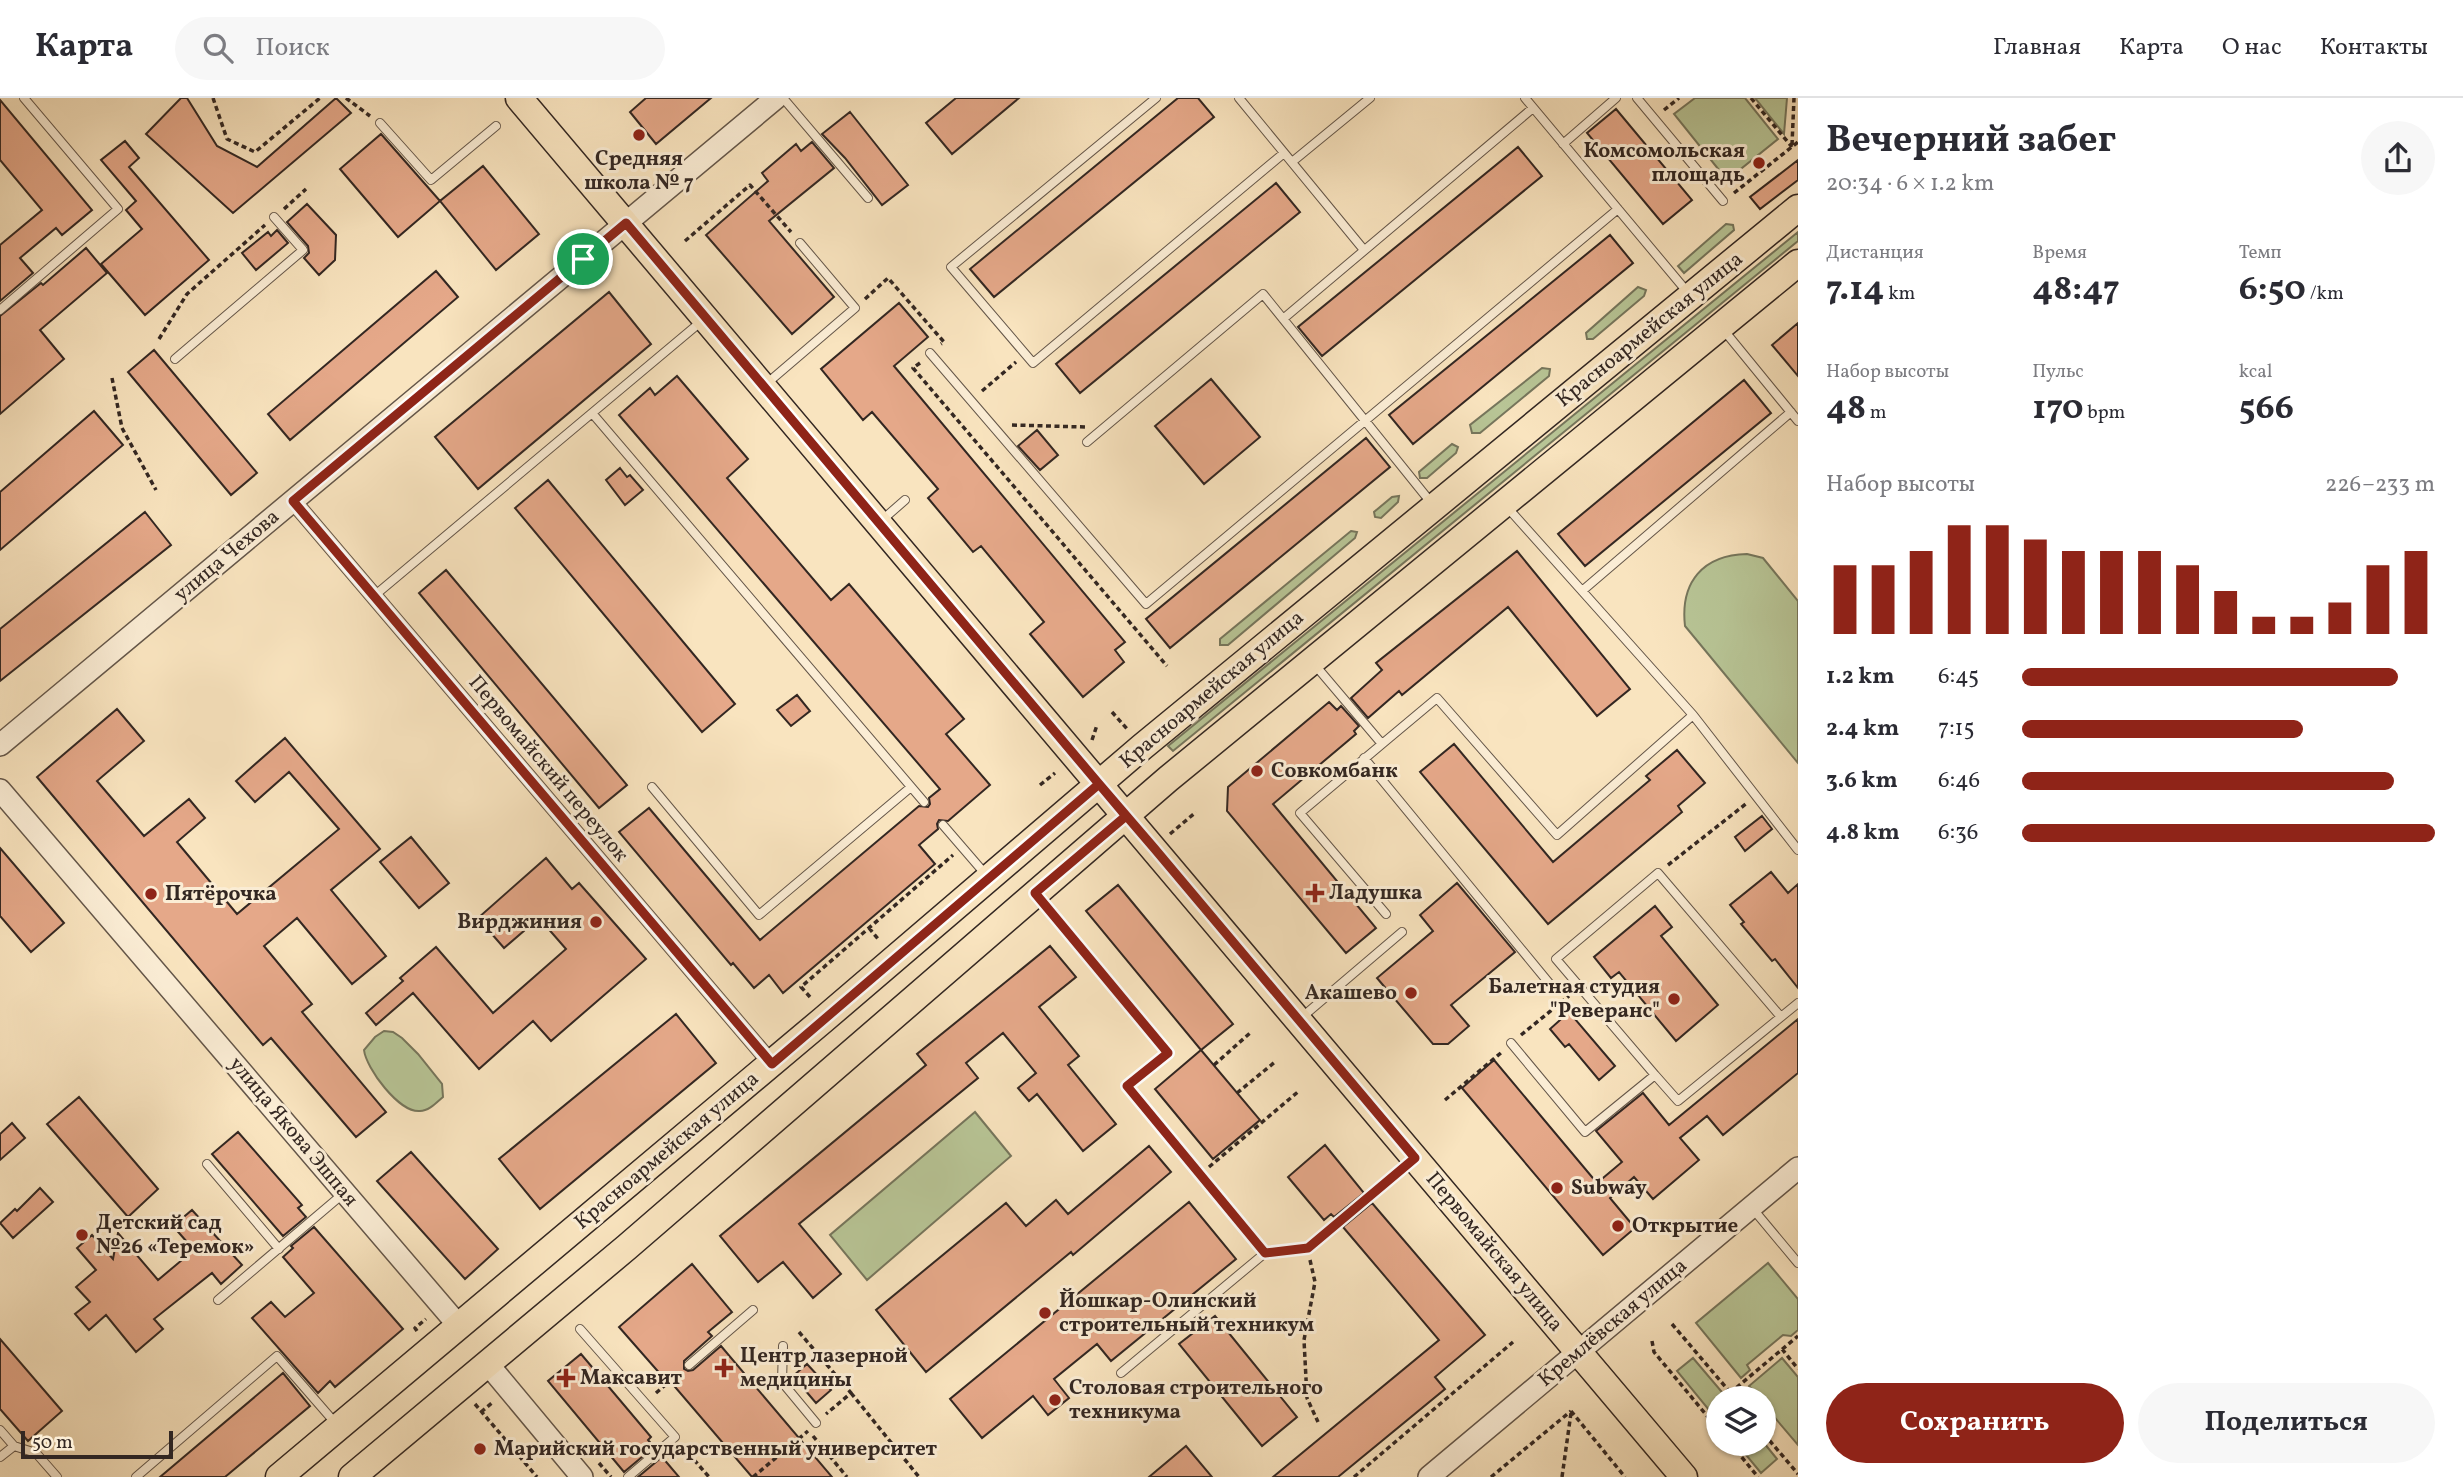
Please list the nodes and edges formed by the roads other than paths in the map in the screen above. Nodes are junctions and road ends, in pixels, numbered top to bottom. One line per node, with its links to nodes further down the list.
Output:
1 (24, 98): 27 (lane)
2 (519, 98): 22 (main road, Первомайская улица)
3 (776, 98): 22 (street, улица Чехова)
4 (783, 98): 17 (lane)
5 (1156, 98): 15 (lane)
6 (1239, 98): 15 (lane)
7 (1370, 98): 16 (lane)
8 (1525, 98): 11 (lane)
9 (1616, 98): 14 (lane)
10 (1637, 98): 18 (lane)
11 (1533, 108): 14 (lane); 24 (lane)
12 (380, 123): 13 (lane)
13 (496, 126)
14 (1563, 144): 20 (lane)
15 (1284, 153): 16 (lane)
16 (1292, 162): 24 (lane)
17 (867, 198)
18 (1723, 201)
19 (1798, 208): 26 (main road, Красноармейская улица)
20 (1618, 209): 26 (lane); 36 (lane)
21 (274, 217): 32 (lane)
22 (626, 223): 28 (main road, Первомайская улица); 40 (street, улица Чехова)
23 (800, 243): 33 (lane)
24 (1364, 250): 29 (lane)
25 (1798, 263): 30 (main road, Красноармейская улица)
26 (1690, 296): 42 (main road, Красноармейская улица)
27 (0, 310)
28 (706, 318): 33 (main road, Первомайская улица); 35 (lane)
29 (1283, 319): 36 (lane); 38 (lane)
30 (1721, 326): 34 (lane); 41 (main road, Красноармейская улица)
31 (930, 354): 36 (lane)
32 (175, 359)
33 (764, 387): 43 (main road, Первомайская улица)
34 (1791, 412): 37 (lane); 44 (lane)
35 (592, 414): 45 (lane); 53 (lane)
36 (1365, 421): 42 (lane)
37 (1798, 421)
38 (1087, 442)
39 (905, 500): 43 (lane)
40 (293, 501): 45 (street, Первомайский переулок); 49 (street, улица Чехова)
41 (1504, 504): 44 (lane); 46 (main road, Красноармейская улица)
42 (1435, 506): 51 (main road, Красноармейская улица)
43 (880, 523): 51 (main road, Первомайская улица)
44 (1582, 591): 47 (lane)
45 (374, 596): 69 (street, Первомайский переулок)
46 (1312, 661): 48 (lane); 56 (main road, Красноармейская улица)
47 (1693, 715): 48 (lane); 58 (lane)
48 (1382, 744): 50 (lane)
49 (0, 745)
50 (1364, 758): 61 (lane); 63 (lane)
51 (1099, 784): 56 (main road, Первомайская улица); 59 (main road, Красноармейская улица)
52 (652, 787): 53 (lane)
53 (911, 787): 55 (lane)
54 (0, 790): 75 (street, улица Якова Эшпая)
55 (924, 802)
56 (1126, 816): 60 (main road, Красноармейская улица); 66 (main road, Первомайская улица)
57 (943, 825): 59 (lane)
58 (1798, 850)
59 (989, 878): 69 (main road, Красноармейская улица)
60 (1035, 893): 68 (lane); 86 (main road, Красноармейская улица)
61 (1386, 914)
62 (1402, 932): 66 (lane)
63 (1549, 983)
64 (1798, 1003): 65 (lane)
65 (1781, 1017): 70 (lane); 70 (lane)
66 (1299, 1020): 72 (main road, Первомайская улица)
67 (1511, 1043): 70 (lane)
68 (1168, 1053)
69 (772, 1064): 82 (main road, Красноармейская улица)
70 (1655, 1075)
71 (1143, 1106): 78 (lane)
72 (1415, 1158): 78 (lane); 85 (main road, Первомайская улица)
73 (207, 1164): 77 (lane)
74 (1798, 1168): 76 (street, Кремлёвская улица)
75 (345, 1193): 77 (lane); 82 (street, улица Якова Эшпая)
76 (1751, 1207): 79 (lane); 85 (street, Кремлёвская улица)
77 (279, 1249): 80 (lane)
78 (1265, 1253): 88 (lane)
79 (1798, 1263)
80 (218, 1300)
81 (753, 1310): 87 (lane)
82 (459, 1326): 86 (main road, улица Якова Эшпая); 90 (main road, Красноармейская улица)
83 (580, 1329): 99 (lane)
84 (783, 1346): 89 (lane)
85 (1578, 1352): 100 (street, Кремлёвская улица); 101 (main road, Первомайская улица)
86 (487, 1363): 97 (main road, Красноармейская улица); 98 (street, улица Якова Эшпая)
87 (689, 1365)
88 (1121, 1373)
89 (816, 1423)
90 (339, 1427): 95 (lane); 96 (main road, Красноармейская улица)
91 (0, 1430): 92 (lane)
92 (14, 1446): 93 (lane); 94 (lane)
93 (0, 1457)
94 (57, 1477)
95 (136, 1477)
96 (279, 1477)
97 (352, 1477)
98 (582, 1477)
99 (628, 1477)
100 (1429, 1477)
101 (1684, 1477)

